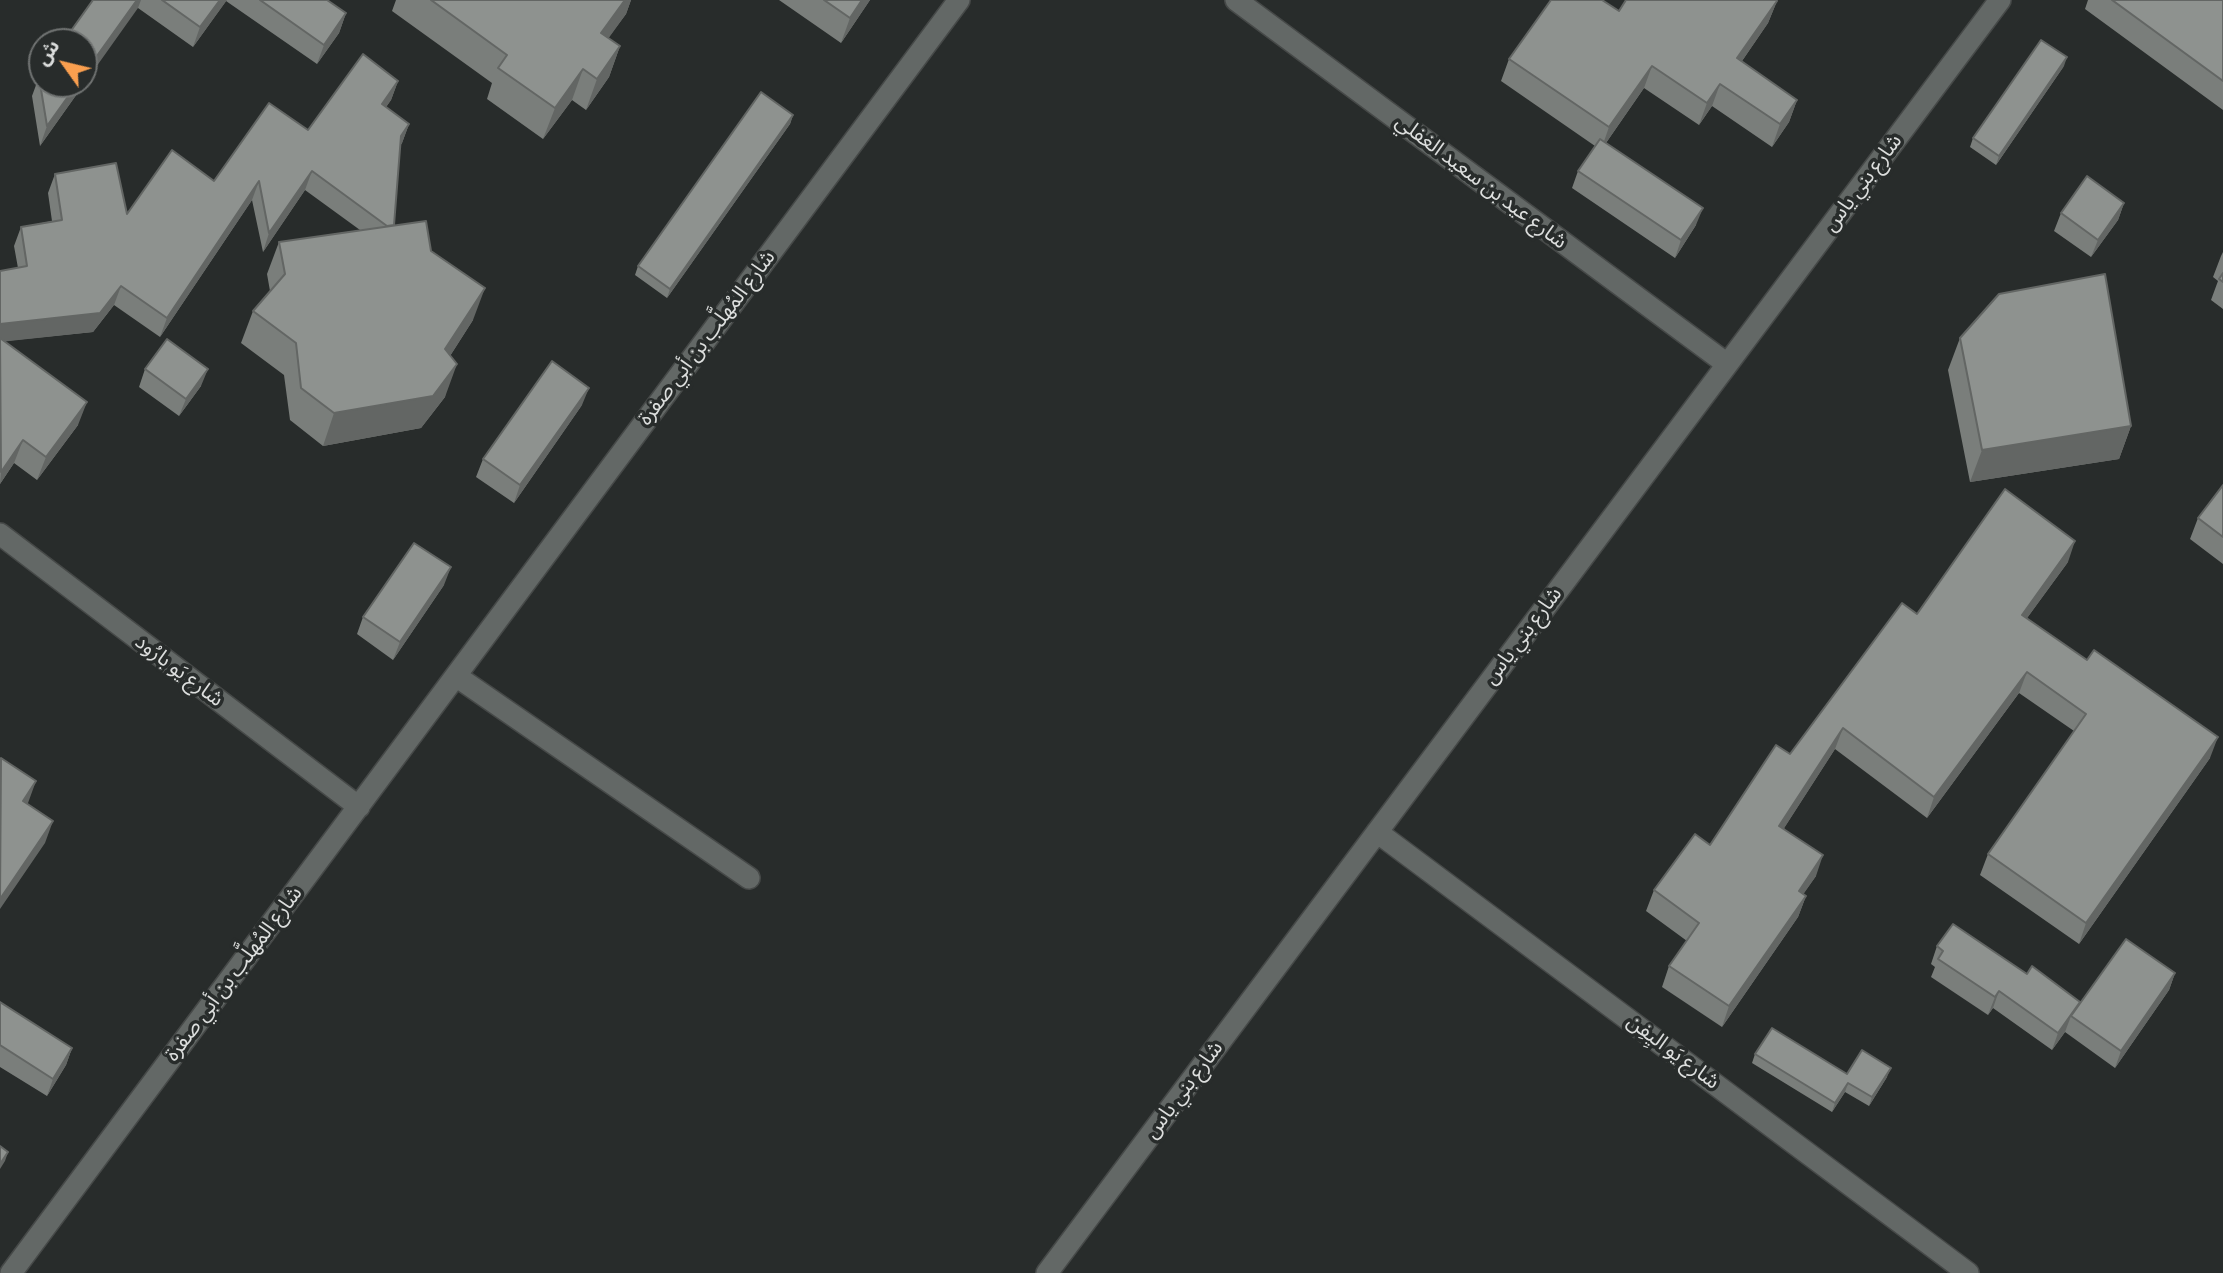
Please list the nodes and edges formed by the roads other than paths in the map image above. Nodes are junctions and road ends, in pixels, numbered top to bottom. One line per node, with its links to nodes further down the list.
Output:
1 (959, 0): 6 (street, شارع المُهلَّب بن أبي صفرة)
2 (1236, 0): 4 (street, شارع عيد بن سعيد الغفلي)
3 (2000, 0): 4 (street, شارع بني ياس)
4 (1727, 364): 8 (street, شارع بني ياس)
5 (0, 534): 7 (street, شارع يَو بارُود)
6 (456, 676): 7 (street, شارع المُهلَّب بن أبي صفرة); 9 (street)
7 (359, 807): 10 (street, شارع المُهلَّب بن أبي صفرة)
8 (1377, 832): 11 (street, شارع بني ياس); 12 (street, شارع يَو اليِفِن)
9 (749, 877)
10 (11, 1273)
11 (1047, 1273)
12 (1968, 1273)

